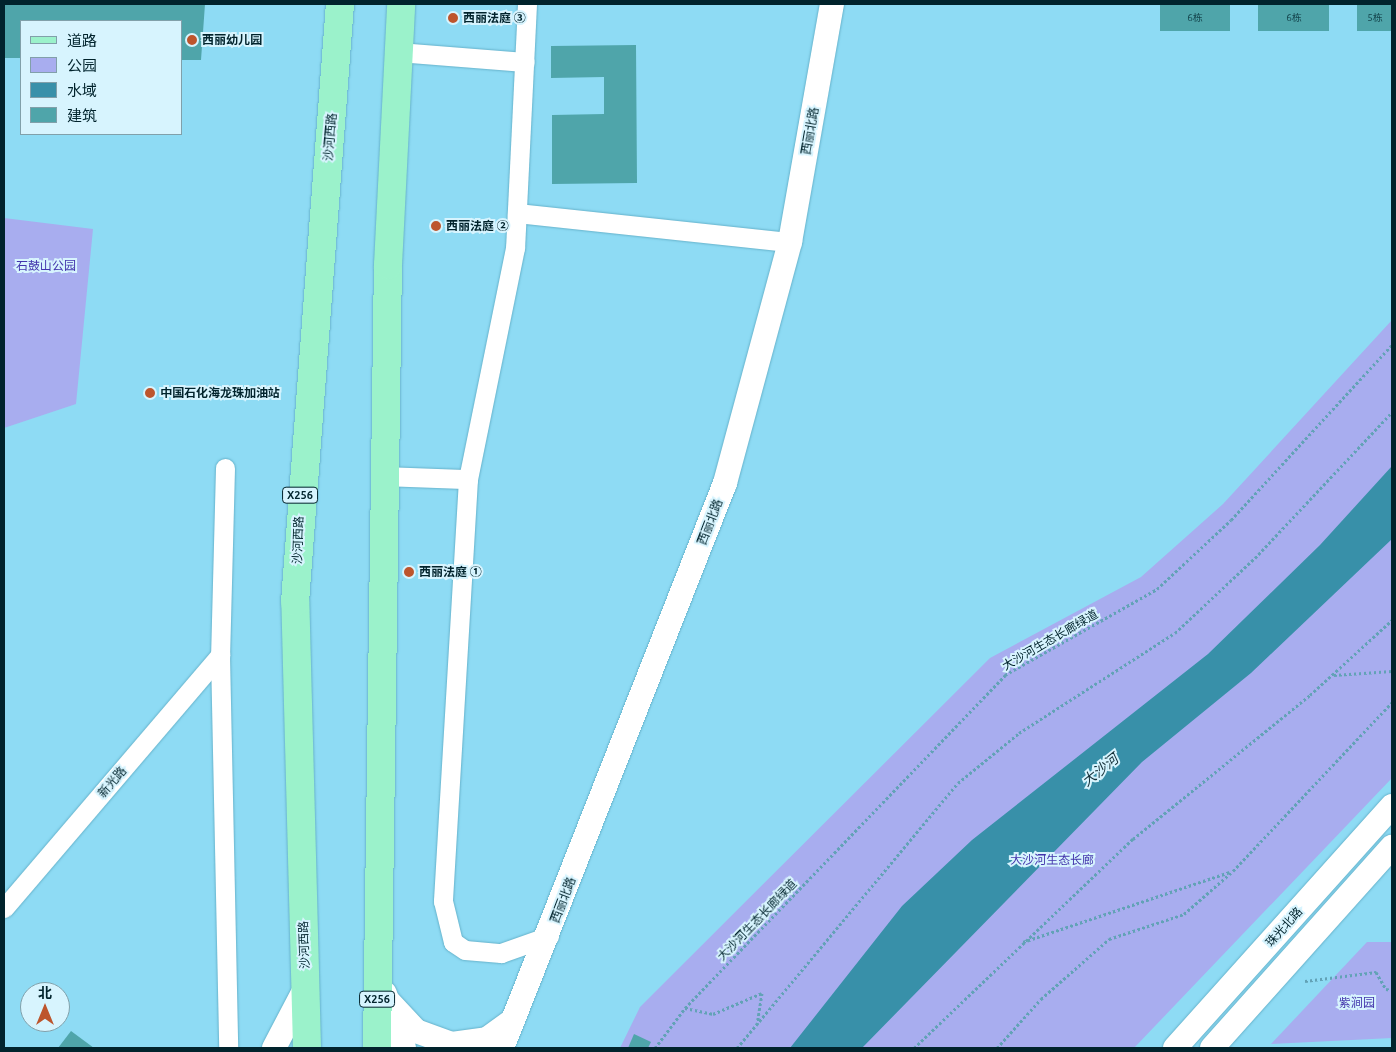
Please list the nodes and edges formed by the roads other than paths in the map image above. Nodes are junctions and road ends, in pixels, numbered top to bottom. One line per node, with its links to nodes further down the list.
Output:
1 (340, 4): 18 (main road, 沙河西路 / X256)
2 (401, 4): 5 (main road, X256)
3 (527, 4): 6 (street)
4 (832, 4): 8 (street, 西丽北路)
5 (398, 52): 6 (street); 10 (main road, X256)
6 (525, 62): 7 (street)
7 (517, 213): 8 (street); 11 (street)
8 (790, 242): 16 (street, 西丽北路)
9 (225, 468): 12 (street)
10 (385, 476): 11 (street); 17 (main road, X256)
11 (468, 479): 16 (street)
12 (220, 655): 15 (street, 新光路); 21 (street)
13 (1392, 806): 27 (street, 珠光北路)
14 (1392, 847): 28 (street)
15 (4, 908)
16 (549, 936): 20 (street, 西丽北路)
17 (378, 950): 19 (street); 24 (main road, X256)
18 (306, 987): 22 (street); 23 (main road, 沙河西路 / X256)
19 (384, 994): 20 (street); 25 (main road)
20 (514, 1019): 26 (street, 西丽北路)
21 (228, 1048)
22 (274, 1048)
23 (306, 1048)
24 (377, 1048)
25 (403, 1048)
26 (502, 1048)
27 (1175, 1048)
28 (1212, 1048)

